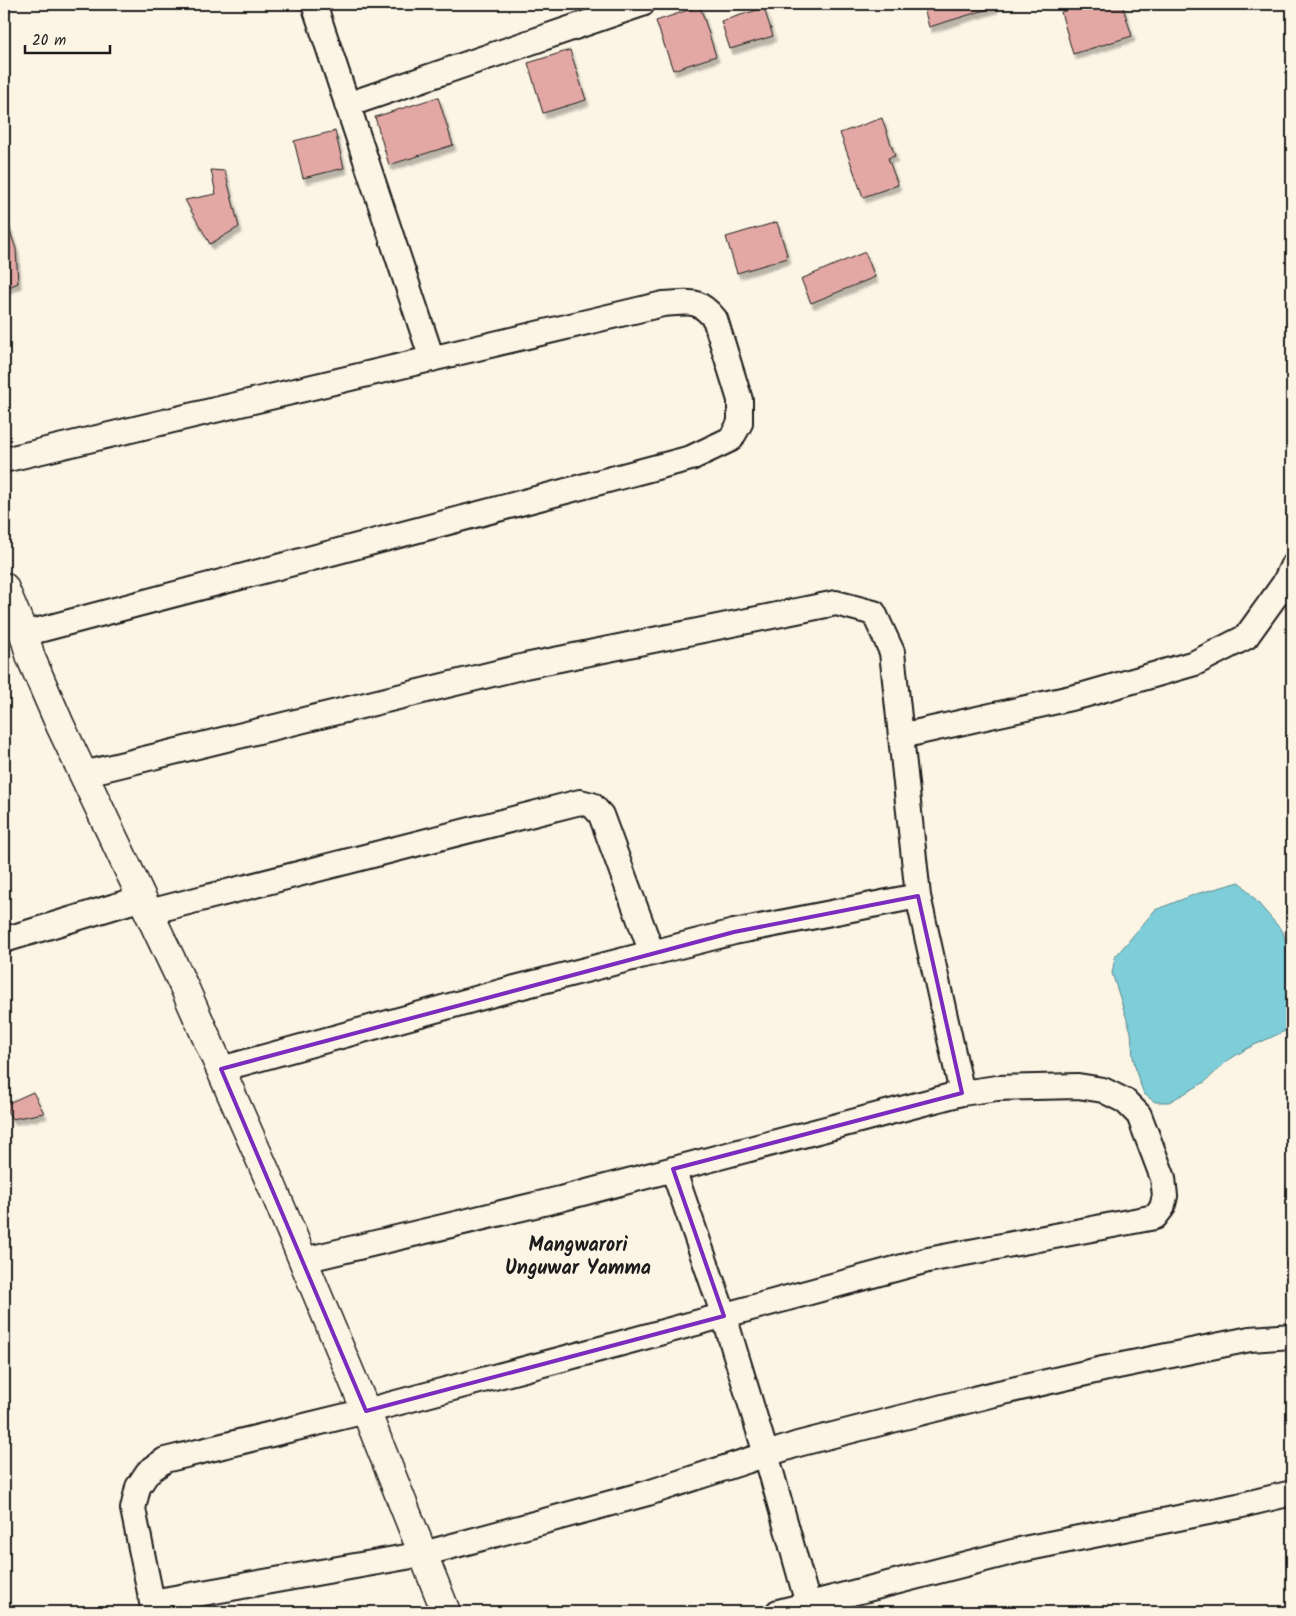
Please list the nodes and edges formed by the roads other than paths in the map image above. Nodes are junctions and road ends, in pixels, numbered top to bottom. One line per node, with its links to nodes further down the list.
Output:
1 (314, 4): 3 (street)
2 (642, 4): 3 (street)
3 (347, 104): 4 (street)
4 (432, 359): 5 (street); 8 (street)
5 (4, 460)
6 (1292, 567): 9 (street)
7 (4, 587): 8 (street)
8 (24, 634): 10 (street)
9 (901, 736): 10 (street); 11 (street)
10 (83, 774): 12 (street)
11 (918, 896): 14 (street); 16 (street)
12 (145, 905): 13 (street); 14 (street); 15 (street)
13 (4, 940)
14 (652, 953): 15 (street)
15 (220, 1069): 18 (street)
16 (962, 1093): 17 (street); 19 (street)
17 (673, 1169): 18 (street); 19 (street)
18 (304, 1260): 21 (street)
19 (724, 1316): 21 (street); 22 (street)
20 (1292, 1336): 22 (street)
21 (366, 1411): 24 (street); 26 (street)
22 (766, 1454): 24 (street); 25 (street)
23 (1292, 1493): 25 (street)
24 (423, 1554): 26 (street); 27 (street)
25 (808, 1604): 28 (street)
26 (153, 1607)
27 (446, 1612)
28 (778, 1612)

